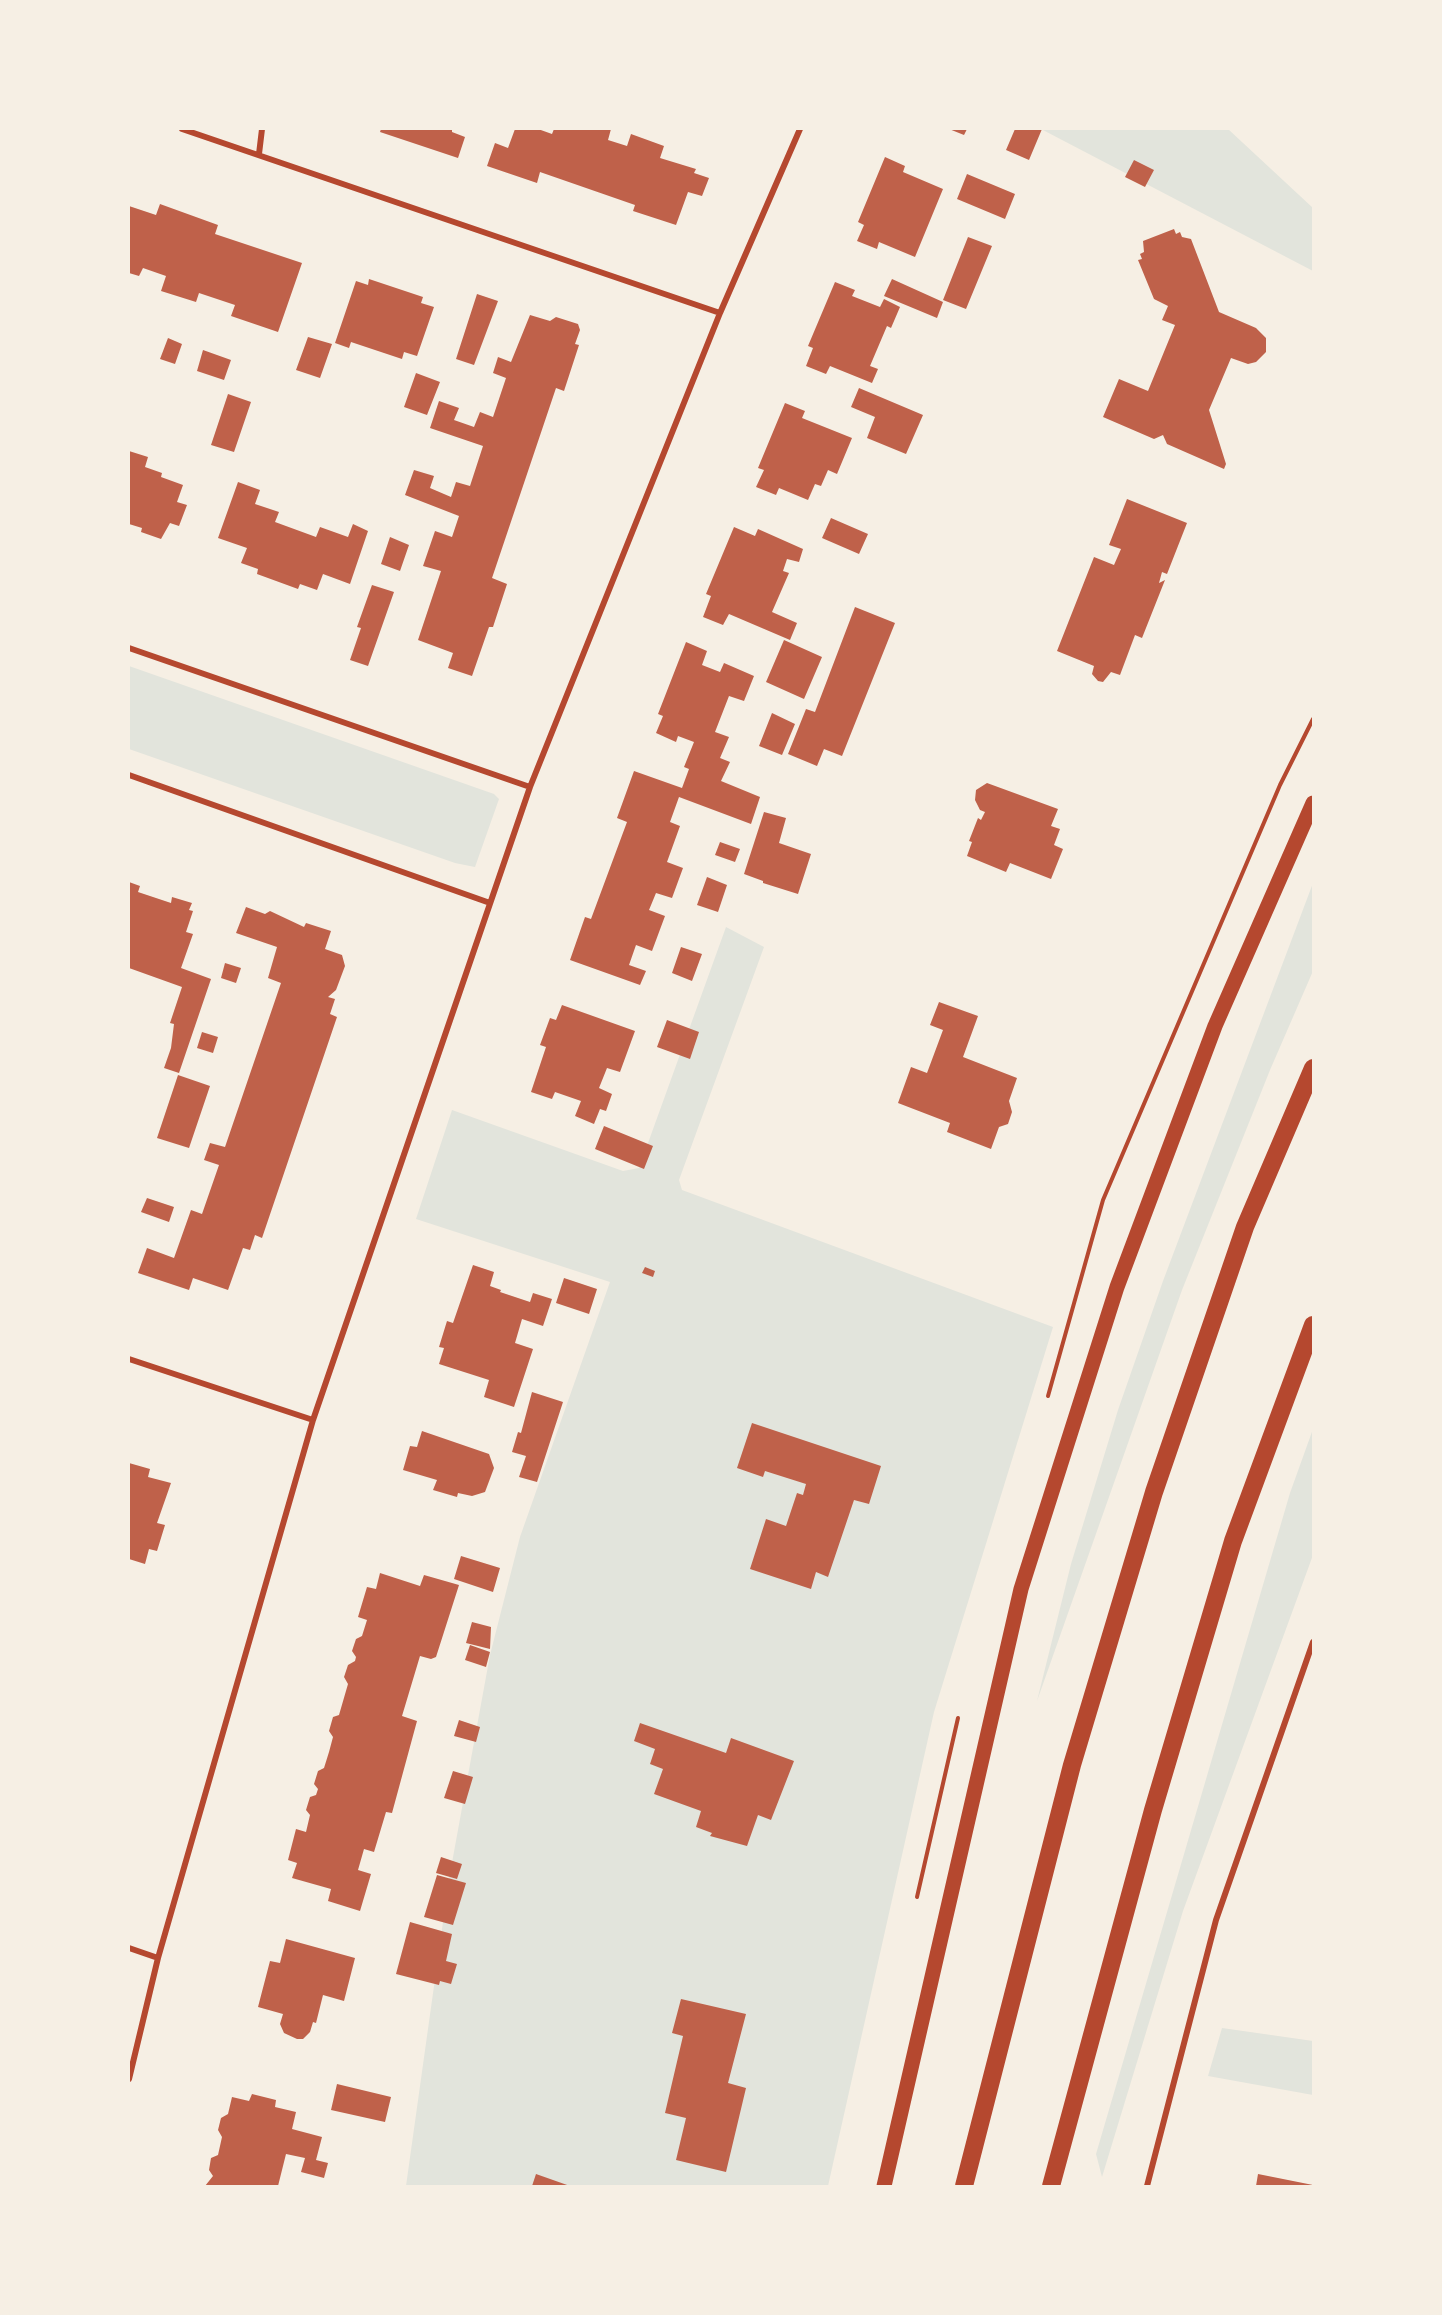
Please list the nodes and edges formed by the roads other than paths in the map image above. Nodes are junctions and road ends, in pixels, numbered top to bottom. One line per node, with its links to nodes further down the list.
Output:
1 (182, 129): 4 (street)
2 (262, 129): 4 (street)
3 (800, 129): 5 (street)
4 (260, 154): 5 (street)
5 (720, 314): 8 (street)
6 (129, 648): 8 (street)
7 (129, 775): 10 (street)
8 (530, 787): 10 (street)
9 (1313, 803): 19 (main road)
10 (490, 903): 14 (street)
11 (1313, 1068): 20 (highway)
12 (1313, 1325): 21 (highway)
13 (129, 1359): 14 (street)
14 (313, 1420): 17 (street)
15 (1313, 1642): 22 (street)
16 (129, 1948): 17 (street)
17 (158, 1958): 18 (street)
18 (129, 2079)
19 (884, 2186)
20 (964, 2186)
21 (1051, 2186)
22 (1147, 2186)

